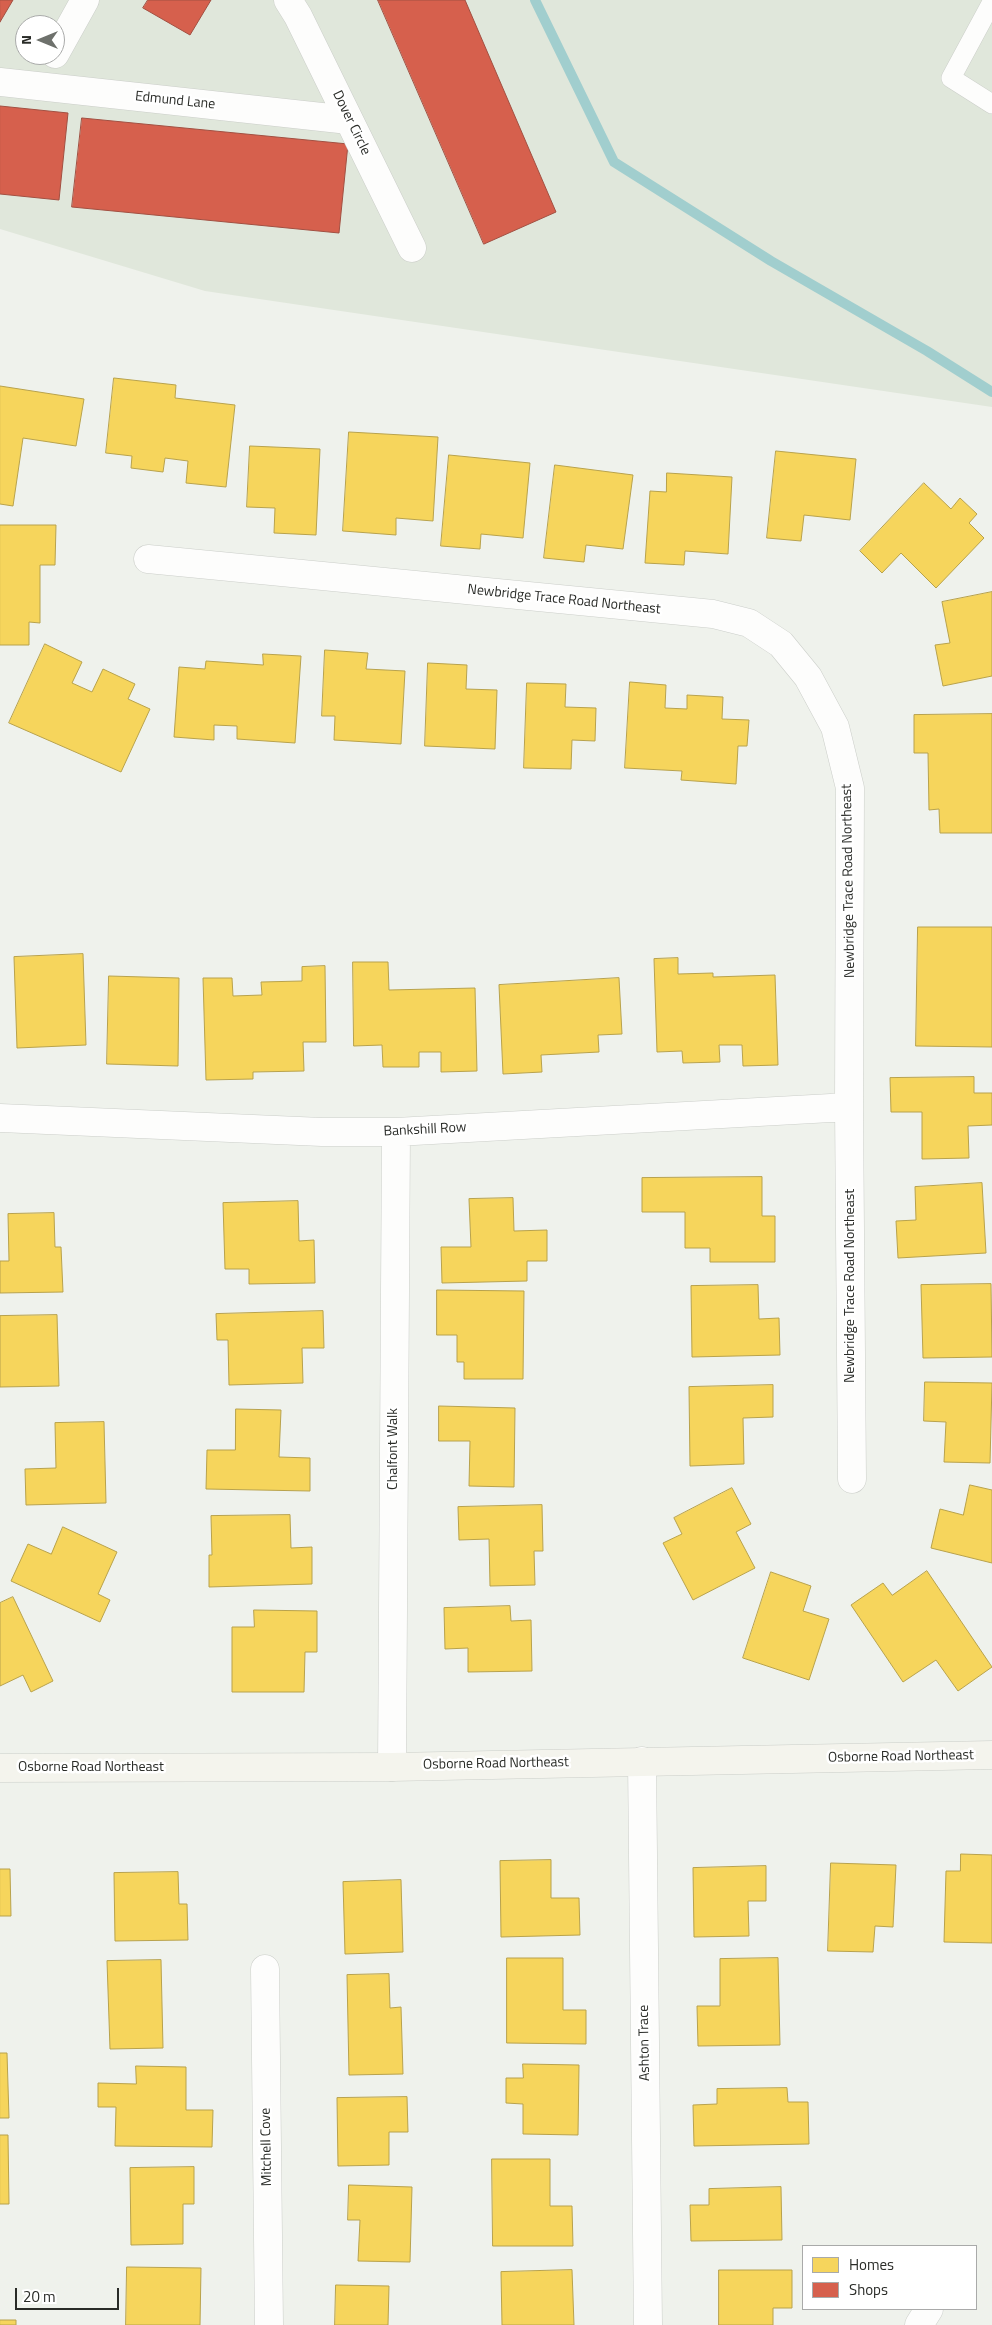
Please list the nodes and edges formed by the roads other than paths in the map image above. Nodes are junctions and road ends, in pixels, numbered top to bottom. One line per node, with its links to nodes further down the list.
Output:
1 (85, 0): 4 (street)
2 (288, 0): 9 (street, Dover Circle)
3 (992, 2): 8 (lane)
4 (65, 36)
5 (49, 65): 7 (street)
6 (0, 82): 7 (street, Edmund Lane)
7 (37, 86): 9 (street, Edmund Lane)
8 (992, 104)
9 (349, 120): 10 (street, Dover Circle)
10 (412, 248)
11 (148, 559): 12 (street, Newbridge Trace Road Northeast)
12 (849, 1107): 14 (street, Bankshill Row); 15 (street, Newbridge Trace Road Northeast)
13 (0, 1118): 14 (street, Bankshill Row)
14 (396, 1132): 18 (street, Chalfont Walk)
15 (852, 1479)
16 (992, 1755): 17 (street, Osborne Road Northeast)
17 (642, 1761): 18 (street, Osborne Road Northeast); 23 (street, Ashton Trace)
18 (392, 1767): 19 (street, Osborne Road Northeast)
19 (0, 1768)
20 (265, 1969): 22 (street, Mitchell Cove)
21 (928, 2310): 24 (street)
22 (269, 2325)
23 (648, 2325)
24 (919, 2325)

